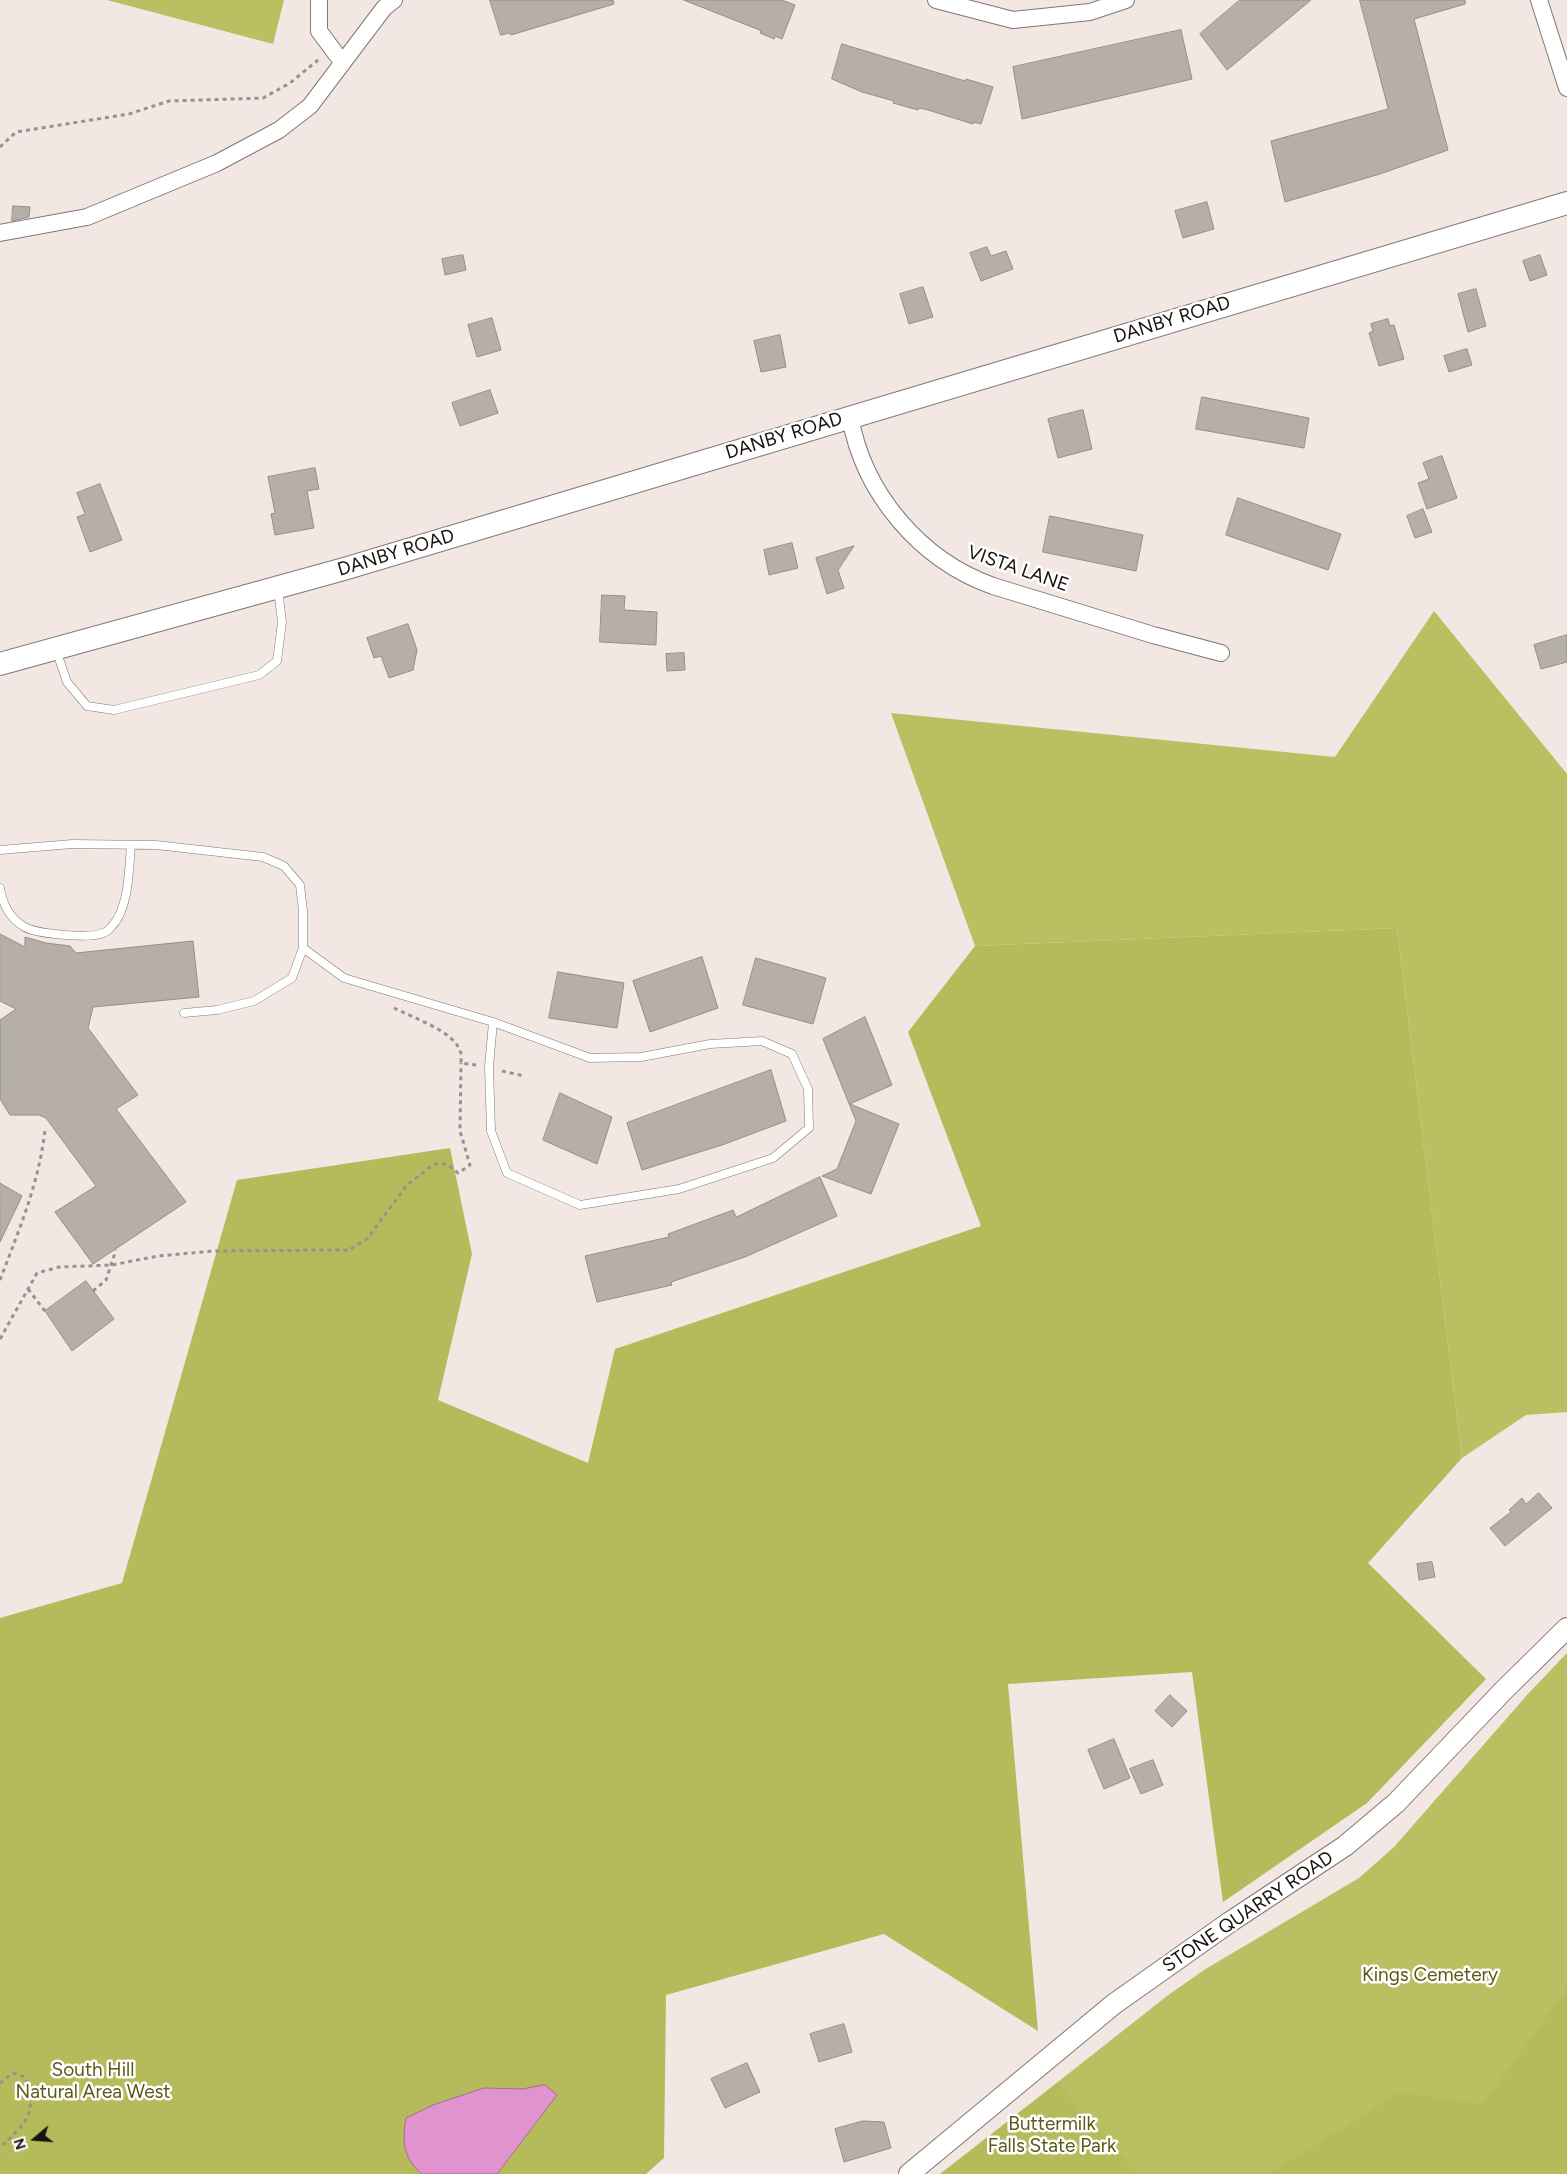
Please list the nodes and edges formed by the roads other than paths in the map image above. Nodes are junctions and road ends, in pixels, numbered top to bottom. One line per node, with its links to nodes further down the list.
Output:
1 (319, 0): 6 (street)
2 (394, 0): 6 (street)
3 (936, 0): 4 (street)
4 (1126, 0)
5 (1539, 0): 7 (street)
6 (342, 62): 9 (street)
7 (1567, 88)
8 (1567, 203): 10 (main road, DANBY ROAD)
9 (0, 233)
10 (850, 416): 11 (main road, DANBY ROAD); 13 (street, VISTA LANE)
11 (278, 587): 12 (main road, DANBY ROAD); 12 (lane)
12 (55, 648): 14 (main road, DANBY ROAD)
13 (1221, 654)
14 (0, 664)
15 (131, 845): 16 (lane); 17 (lane); 18 (lane)
16 (0, 850)
17 (0, 888)
18 (303, 948): 19 (lane); 20 (lane)
19 (184, 1013)
20 (493, 1022): 20 (lane)
21 (1567, 1628): 22 (street, STONE QUARRY ROAD)
22 (909, 2174)

